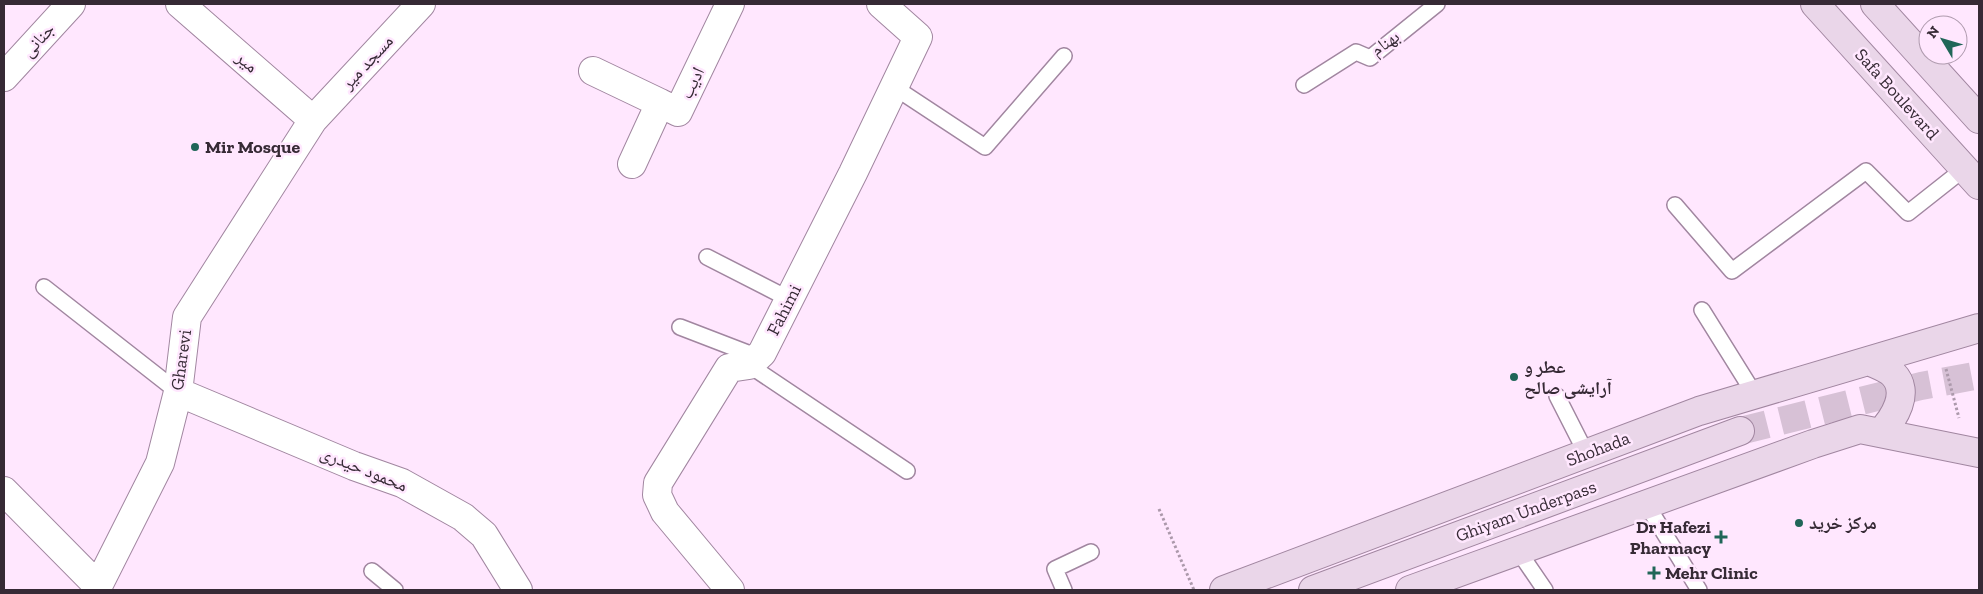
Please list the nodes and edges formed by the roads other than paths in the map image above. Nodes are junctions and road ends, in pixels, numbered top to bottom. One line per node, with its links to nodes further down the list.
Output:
1 (71, 4): 11 (street, جنانی)
2 (180, 4): 16 (street, میر)
3 (421, 4): 16 (street, مسجد میر)
4 (730, 4): 14 (street, ادیب)
5 (880, 4): 13 (street, Fahimi)
6 (1437, 4): 12 (lane, بهنام)
7 (1815, 4): 18 (main road, Safa Boulevard)
8 (1875, 4): 15 (main road)
9 (1064, 56): 13 (lane)
10 (593, 71): 14 (street)
11 (4, 77)
12 (1304, 85)
13 (894, 87): 22 (street, Fahimi)
14 (660, 103): 17 (street, ادیب)
15 (1979, 119)
16 (313, 120): 28 (street, Gharevi)
17 (632, 164)
18 (1972, 176): 19 (lane)
19 (1675, 205)
20 (707, 257): 22 (lane)
21 (44, 287): 28 (lane)
22 (789, 299): 26 (street, Fahimi)
23 (1702, 310): 29 (lane)
24 (680, 327): 26 (lane)
25 (1979, 328): 27 (main road, Shohada)
26 (754, 361): 35 (lane); 44 (street)
27 (1869, 361): 29 (main road, Shohada); 32 (main road)
28 (178, 392): 41 (street, Gharevi); 43 (street, محمود حیدری)
29 (1755, 395): 34 (main road, Shohada)
30 (1557, 396): 34 (lane)
31 (1740, 431): 47 (main road, Ghiyam Underpass)
32 (1880, 433): 33 (main road); 37 (main road)
33 (1974, 452)
34 (1586, 453): 46 (main road, Shohada)
35 (907, 471)
36 (4, 491): 41 (street)
37 (1648, 504): 39 (main road); 50 (lane)
38 (1091, 552): 45 (lane)
39 (1519, 552): 48 (main road); 49 (lane)
40 (372, 571): 42 (lane)
41 (97, 588)
42 (395, 590)
43 (518, 590)
44 (730, 590)
45 (1064, 590)
46 (1224, 590)
47 (1313, 590)
48 (1410, 590)
49 (1545, 590)
50 (1699, 590)

